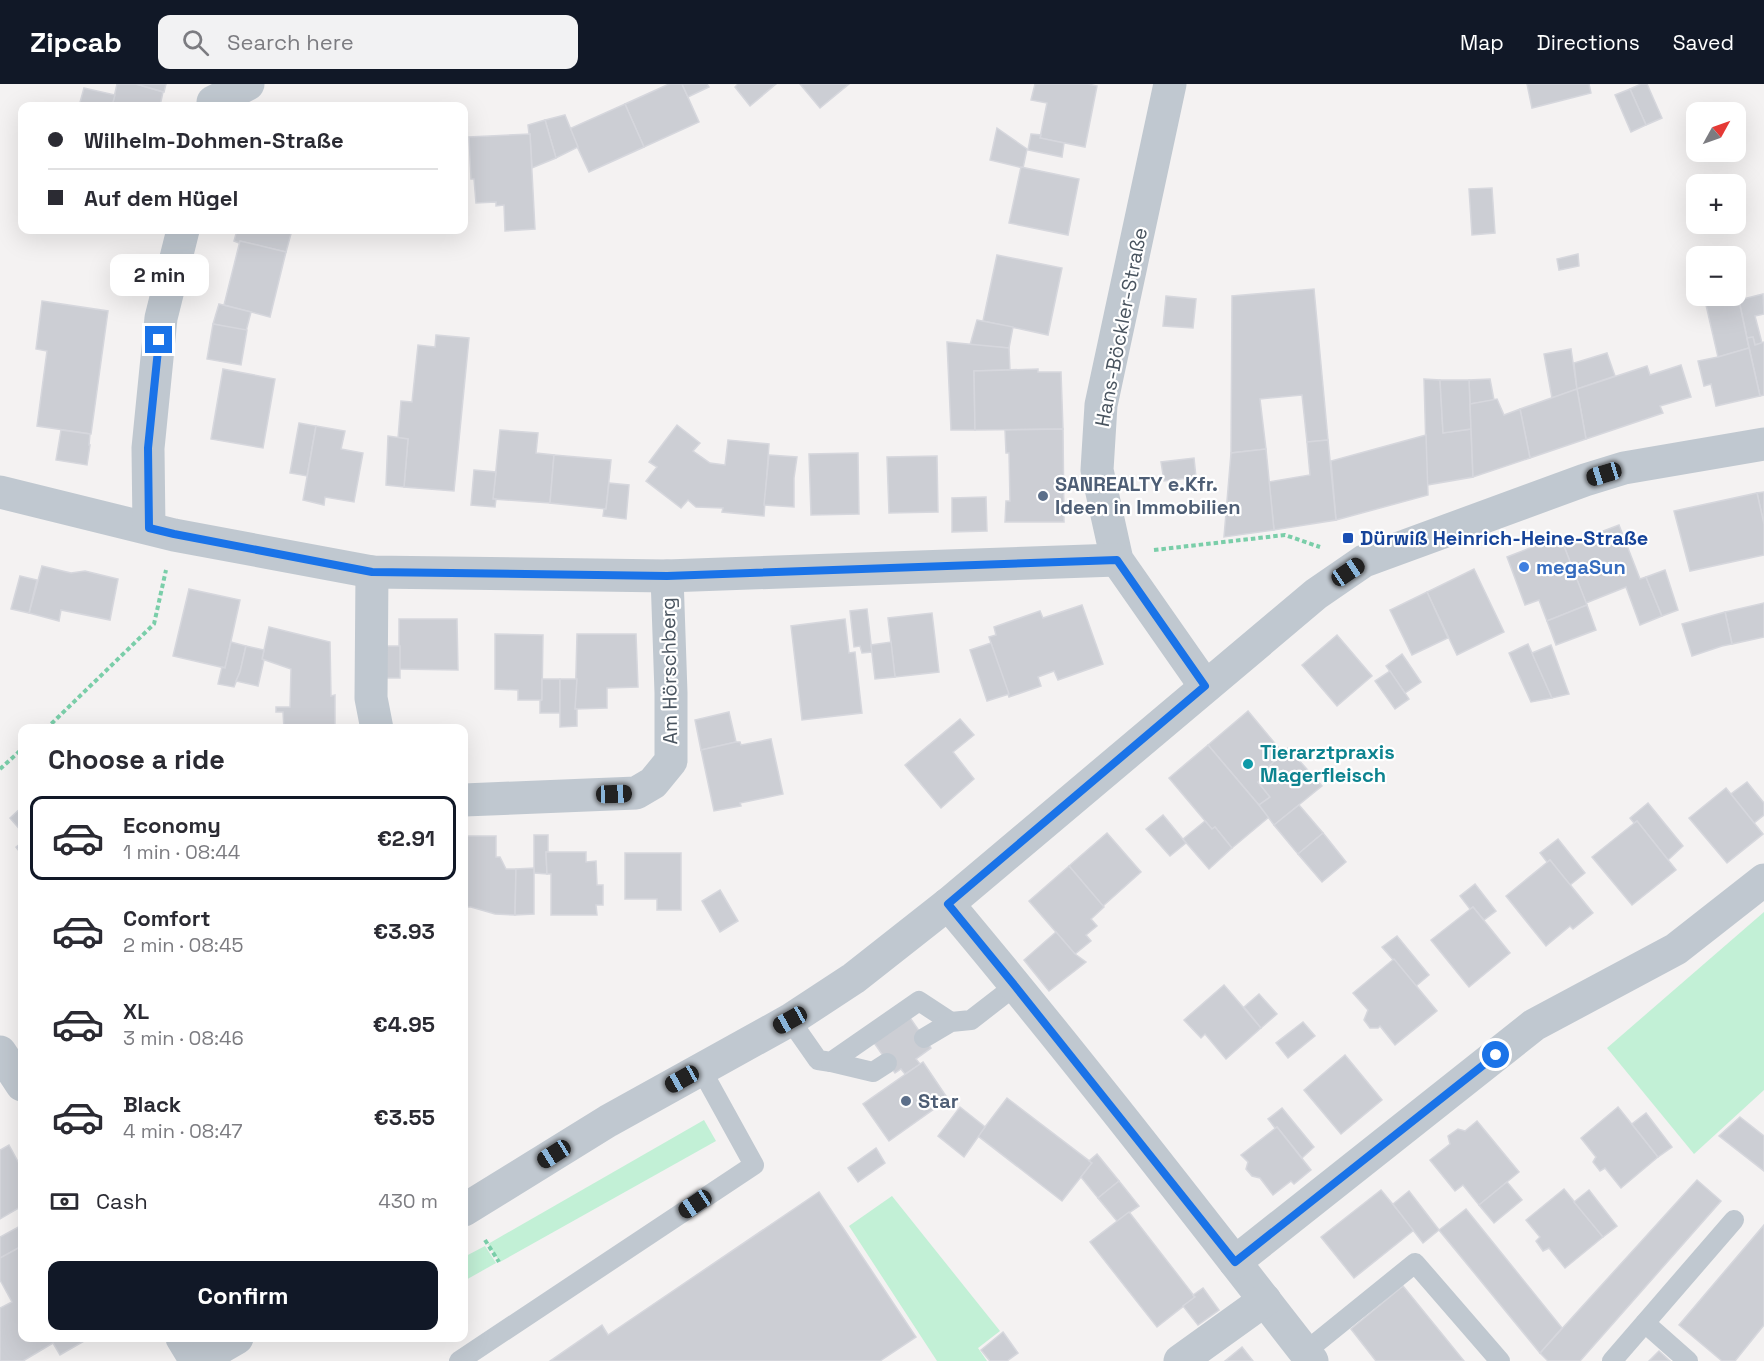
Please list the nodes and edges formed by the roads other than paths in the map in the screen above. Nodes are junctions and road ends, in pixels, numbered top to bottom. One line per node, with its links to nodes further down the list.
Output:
1 (248, 84): 3 (street)
2 (1170, 84): 8 (street, Hans-Böckler-Straße)
3 (214, 98)
4 (182, 234): 7 (street)
5 (1764, 444): 11 (street)
6 (0, 492): 7 (street, Am Hörschberg)
7 (161, 531): 9 (street, Am Hörschberg)
8 (1117, 560): 10 (street, Am Hörschberg); 11 (street, Hans-Böckler-Straße)
9 (372, 572): 10 (street, Am Hörschberg); 12 (street)
10 (667, 576): 13 (street, Am Hörschberg)
11 (1205, 686): 15 (street)
12 (376, 724)
13 (468, 800)
14 (1764, 880): 27 (street)
15 (948, 904): 16 (street); 17 (street)
16 (1015, 986): 18 (lane); 27 (street)
17 (790, 1020): 21 (lane); 23 (street)
18 (951, 1022): 19 (lane); 21 (lane)
19 (924, 1038)
20 (0, 1052): 24 (street)
21 (831, 1062): 22 (lane)
22 (887, 1063)
23 (701, 1069): 25 (street); 34 (lane)
24 (18, 1079)
25 (468, 1208)
26 (1734, 1220): 29 (lane)
27 (1235, 1262): 28 (street)
28 (1265, 1300): 32 (street); 35 (street)
29 (1645, 1323): 37 (lane); 38 (lane)
30 (184, 1342): 33 (street)
31 (230, 1342): 33 (street)
32 (1309, 1356): 36 (lane)
33 (196, 1361)
34 (459, 1361)
35 (1180, 1361)
36 (1500, 1361)
37 (1612, 1361)
38 (1688, 1361)

